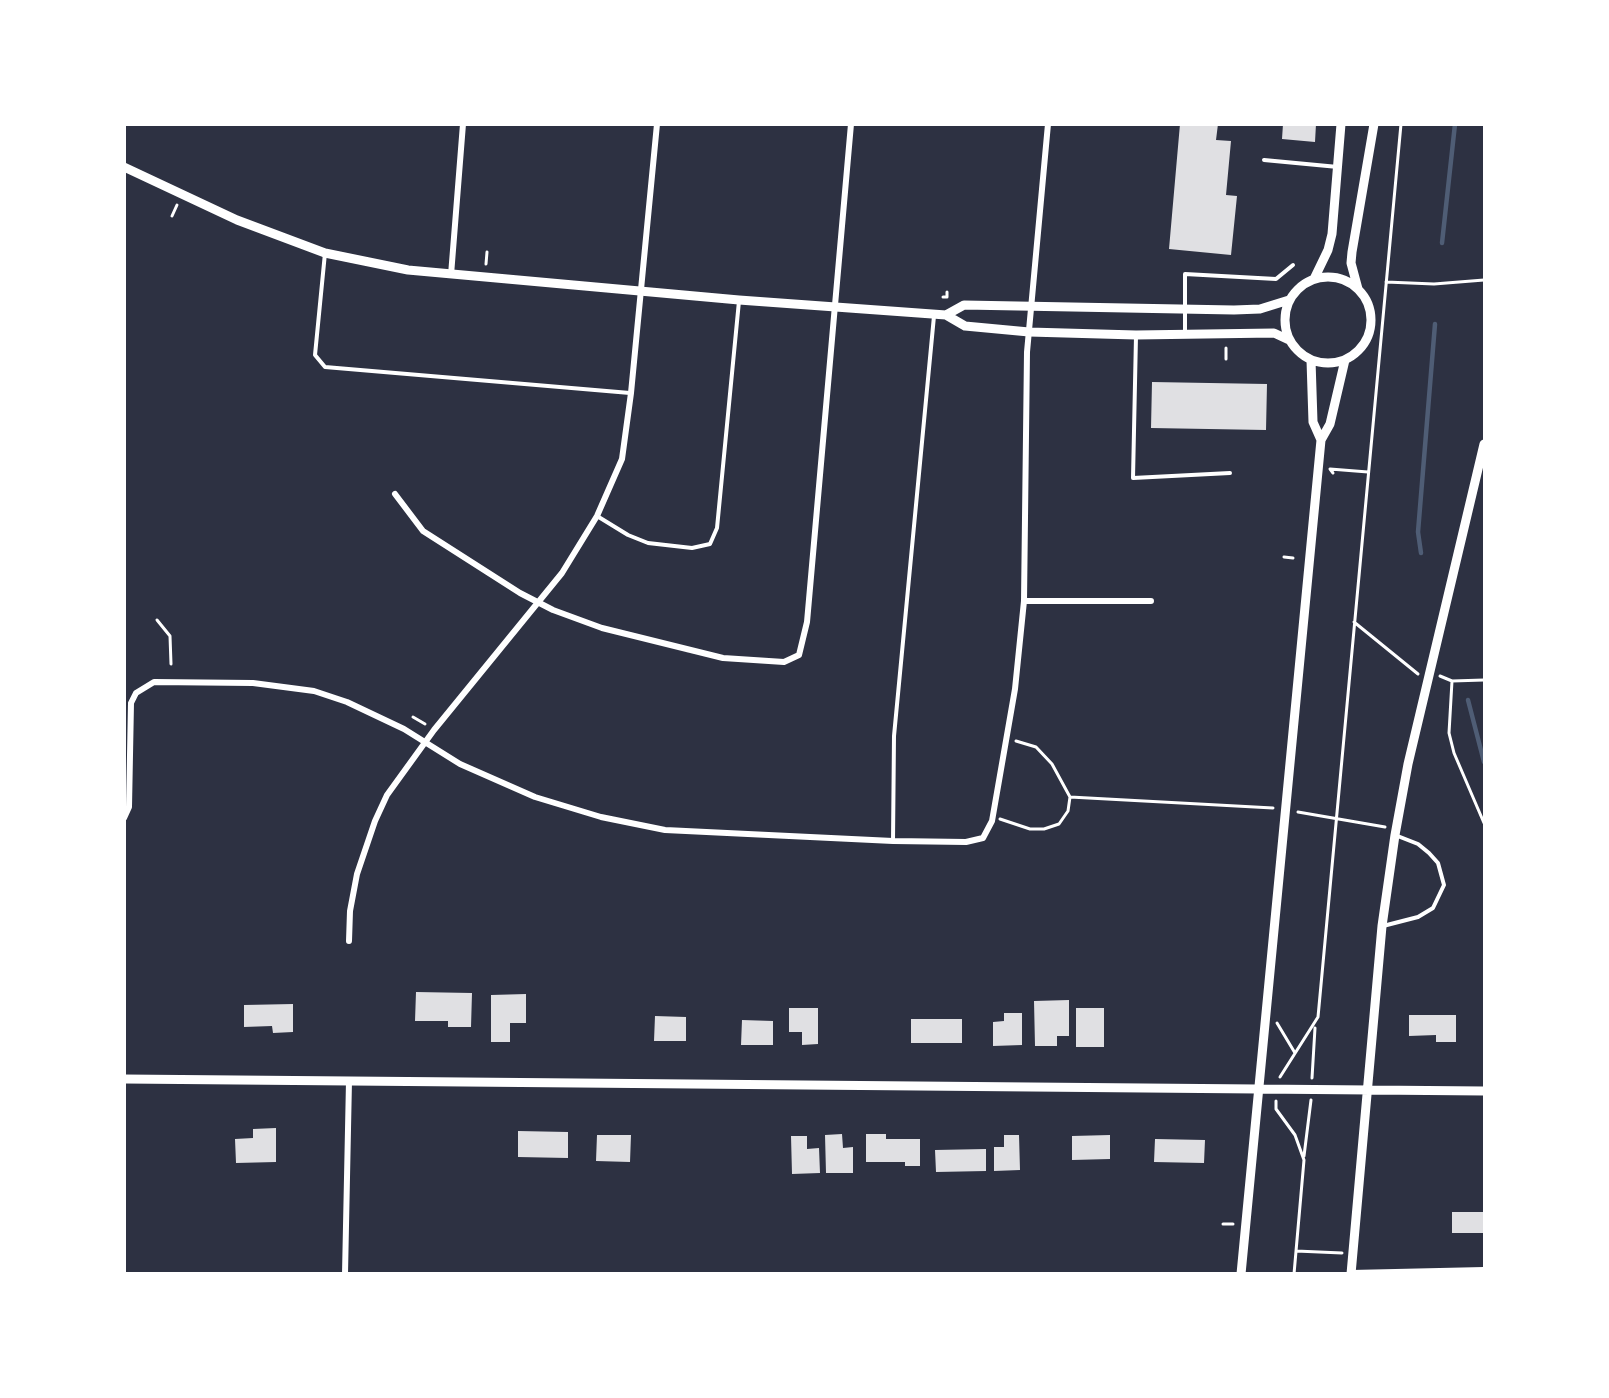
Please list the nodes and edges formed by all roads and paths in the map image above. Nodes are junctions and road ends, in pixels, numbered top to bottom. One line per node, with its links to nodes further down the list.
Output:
1 (463, 124): 17 (street)
2 (657, 124): 22 (street)
3 (851, 124): 27 (street)
4 (1048, 124): 28 (street)
5 (1341, 124): 10 (street)
6 (1374, 124): 21 (street)
7 (1401, 124): 20 (path)
8 (1264, 160): 10 (lane)
9 (124, 167): 14 (street)
10 (1338, 167): 18 (street)
11 (177, 205): 12 (path)
12 (171, 216)
13 (487, 252): 15 (path)
14 (325, 253): 17 (street); 40 (lane)
15 (485, 264)
16 (1293, 265): 29 (lane)
17 (451, 275): 22 (street)
18 (1314, 279): 21 (street); 26 (street)
19 (1485, 280): 20 (path)
20 (1386, 282): 43 (path)
21 (1358, 289): 39 (street)
22 (642, 291): 25 (street); 40 (street)
23 (947, 292): 24 (path)
24 (943, 297)
25 (739, 300): 27 (street); 47 (lane)
26 (1289, 300): 29 (street); 35 (street)
27 (837, 307): 30 (street); 52 (street)
28 (1031, 307): 29 (street); 31 (street); 32 (street)
29 (1185, 310): 33 (lane)
30 (934, 314): 31 (street); 68 (lane)
31 (946, 315): 32 (street)
32 (1029, 332): 34 (street); 50 (street)
33 (1185, 334): 34 (street); 35 (street)
34 (1136, 335): 44 (lane)
35 (1289, 340): 38 (street)
36 (1226, 348): 37 (path)
37 (1226, 359)
38 (1311, 360): 39 (street); 41 (street)
39 (1345, 360): 41 (street)
40 (631, 393): 47 (street)
41 (1321, 440): 62 (street)
42 (1485, 444): 56 (street)
43 (1368, 472): 45 (path); 54 (path)
44 (1230, 473)
45 (1333, 473)
46 (395, 494): 52 (street)
47 (597, 516): 52 (street)
48 (1284, 557): 49 (path)
49 (1293, 558)
50 (1024, 600): 51 (street); 59 (street)
51 (1151, 601)
52 (539, 602): 60 (street)
53 (157, 620): 55 (path)
54 (1354, 622): 56 (path); 65 (path)
55 (171, 664)
56 (1429, 675): 58 (path); 67 (street)
57 (1485, 680): 58 (path)
58 (1452, 681): 66 (path)
59 (1006, 739): 61 (path); 64 (street)
60 (426, 743): 63 (street); 68 (street); 70 (street)
61 (1070, 797): 62 (path); 64 (path)
62 (1284, 808): 65 (path); 75 (street)
63 (124, 818)
64 (993, 818): 68 (street)
65 (1336, 820): 67 (path); 72 (path)
66 (1485, 823)
67 (1396, 832): 69 (street); 69 (lane)
68 (893, 842)
69 (1382, 926): 77 (street)
70 (349, 941)
71 (1278, 1012): 72 (path)
72 (1296, 1054): 76 (path)
73 (124, 1079): 74 (street)
74 (349, 1082): 75 (street); 85 (street)
75 (1259, 1089): 76 (street); 86 (street)
76 (1276, 1089): 77 (street); 81 (path)
77 (1367, 1090): 78 (street); 82 (street)
78 (1485, 1091)
79 (1223, 1224): 80 (path)
80 (1233, 1224)
81 (1296, 1251): 82 (path); 87 (path)
82 (1352, 1253): 84 (street)
83 (1485, 1270): 84 (street)
84 (1351, 1273)
85 (345, 1274)
86 (1241, 1274)
87 (1294, 1274)

